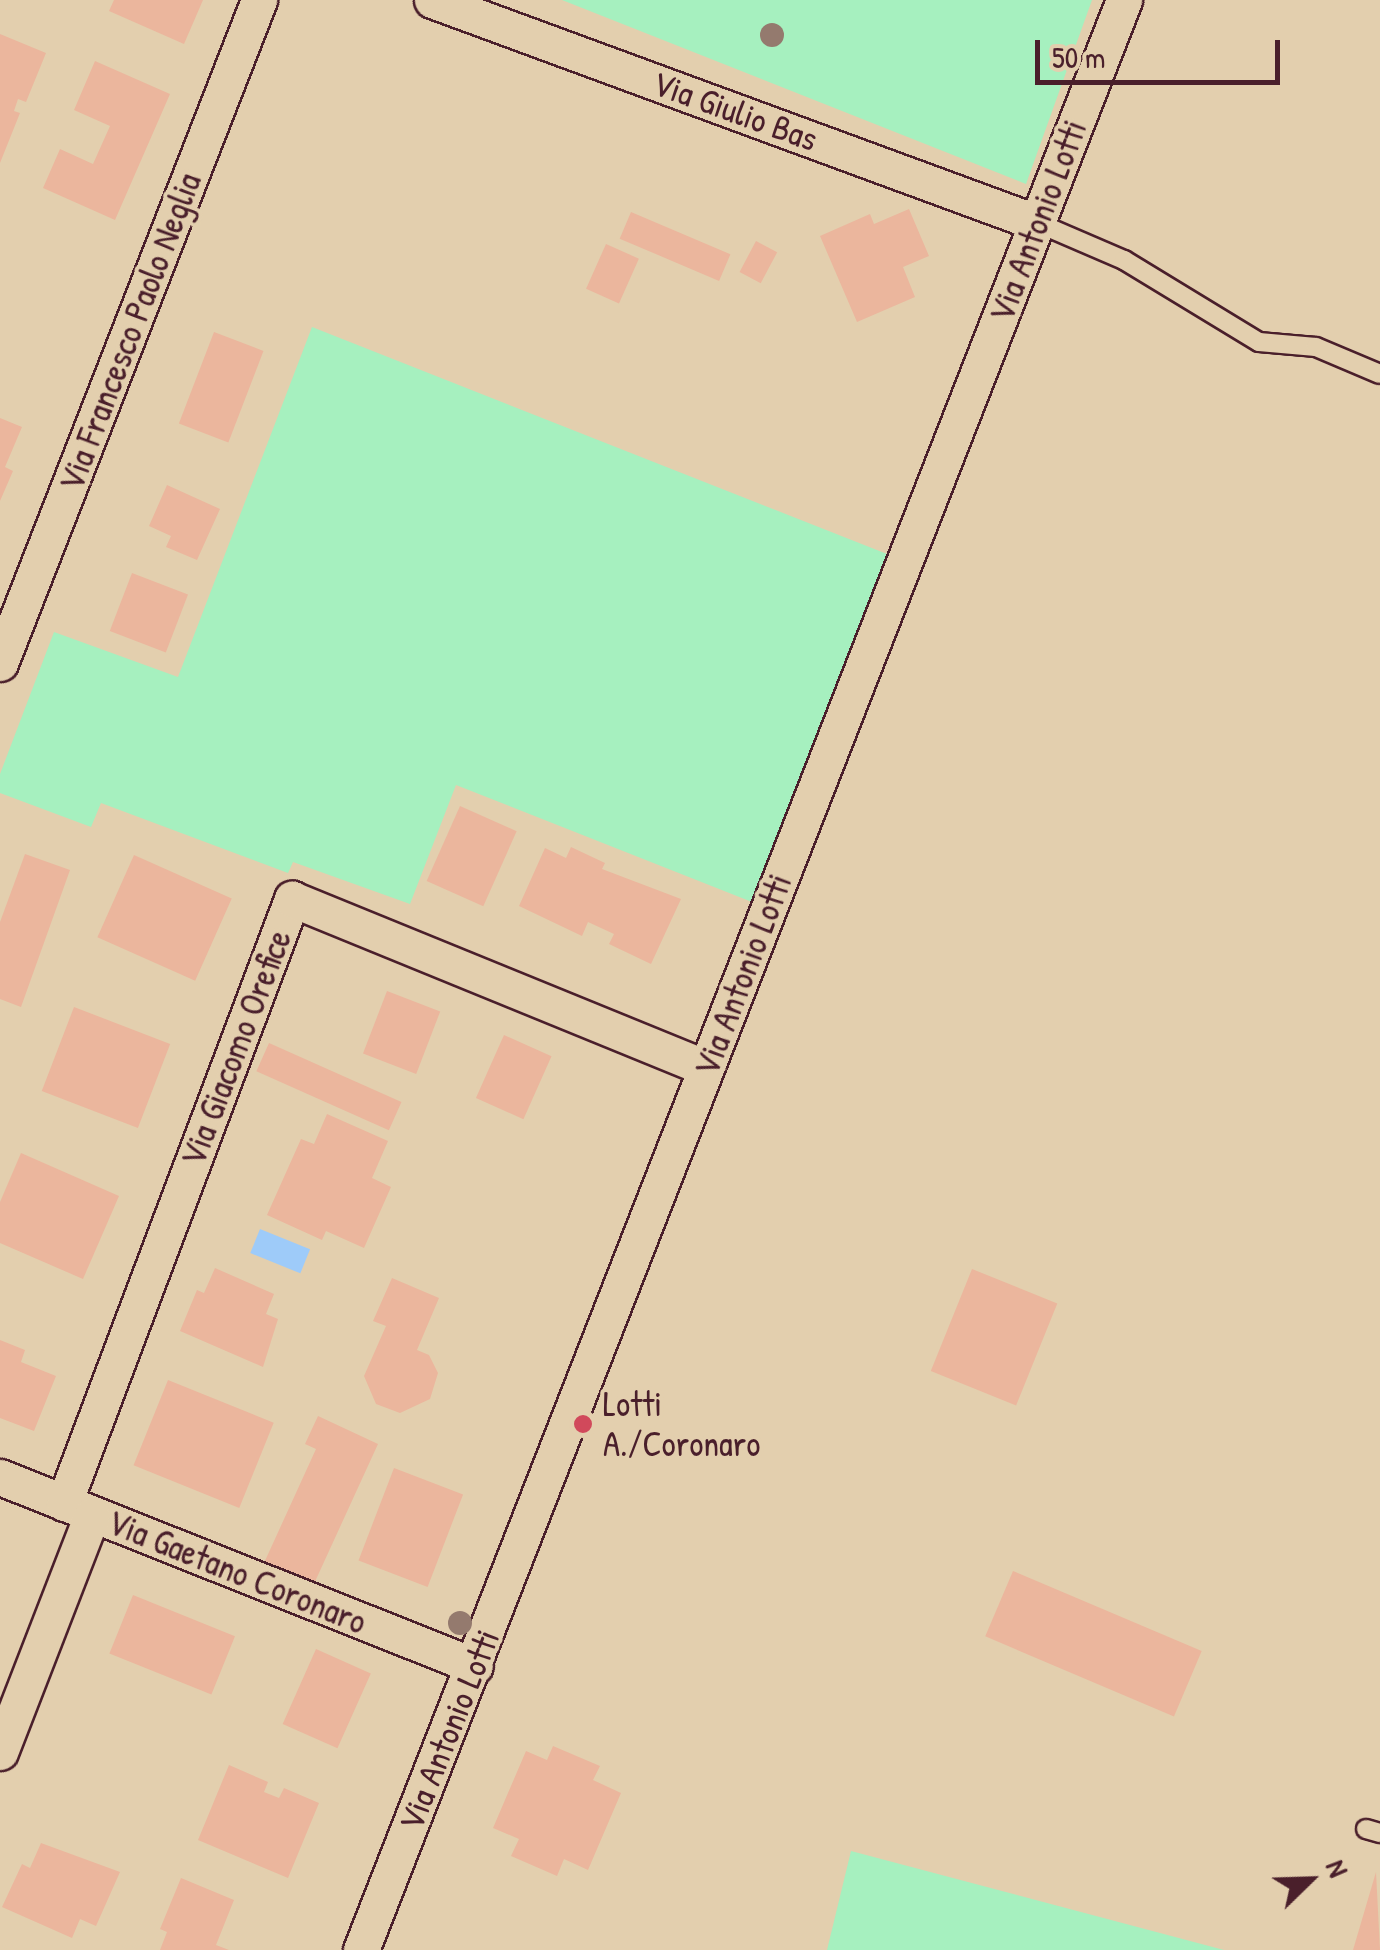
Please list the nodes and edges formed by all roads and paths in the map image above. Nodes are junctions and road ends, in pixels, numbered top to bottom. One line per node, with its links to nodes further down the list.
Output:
1 (259, 0): 6 (street, Via Francesco Paolo Neglia)
2 (432, 0): 4 (street, Via Giulio Bas)
3 (1124, 0): 4 (street, Via Antonio Lotti)
4 (1038, 222): 5 (lane); 7 (street, Via Antonio Lotti)
5 (1380, 374)
6 (0, 663)
7 (706, 1068): 9 (street, Via Giacomo Orefice); 10 (street, Via Antonio Lotti)
8 (0, 1477): 9 (street, Via Gaetano Coronaro)
9 (78, 1509): 10 (street, Via Gaetano Coronaro); 11 (street)
10 (475, 1666): 12 (street, Via Antonio Lotti)
11 (0, 1752)
12 (361, 1950)

